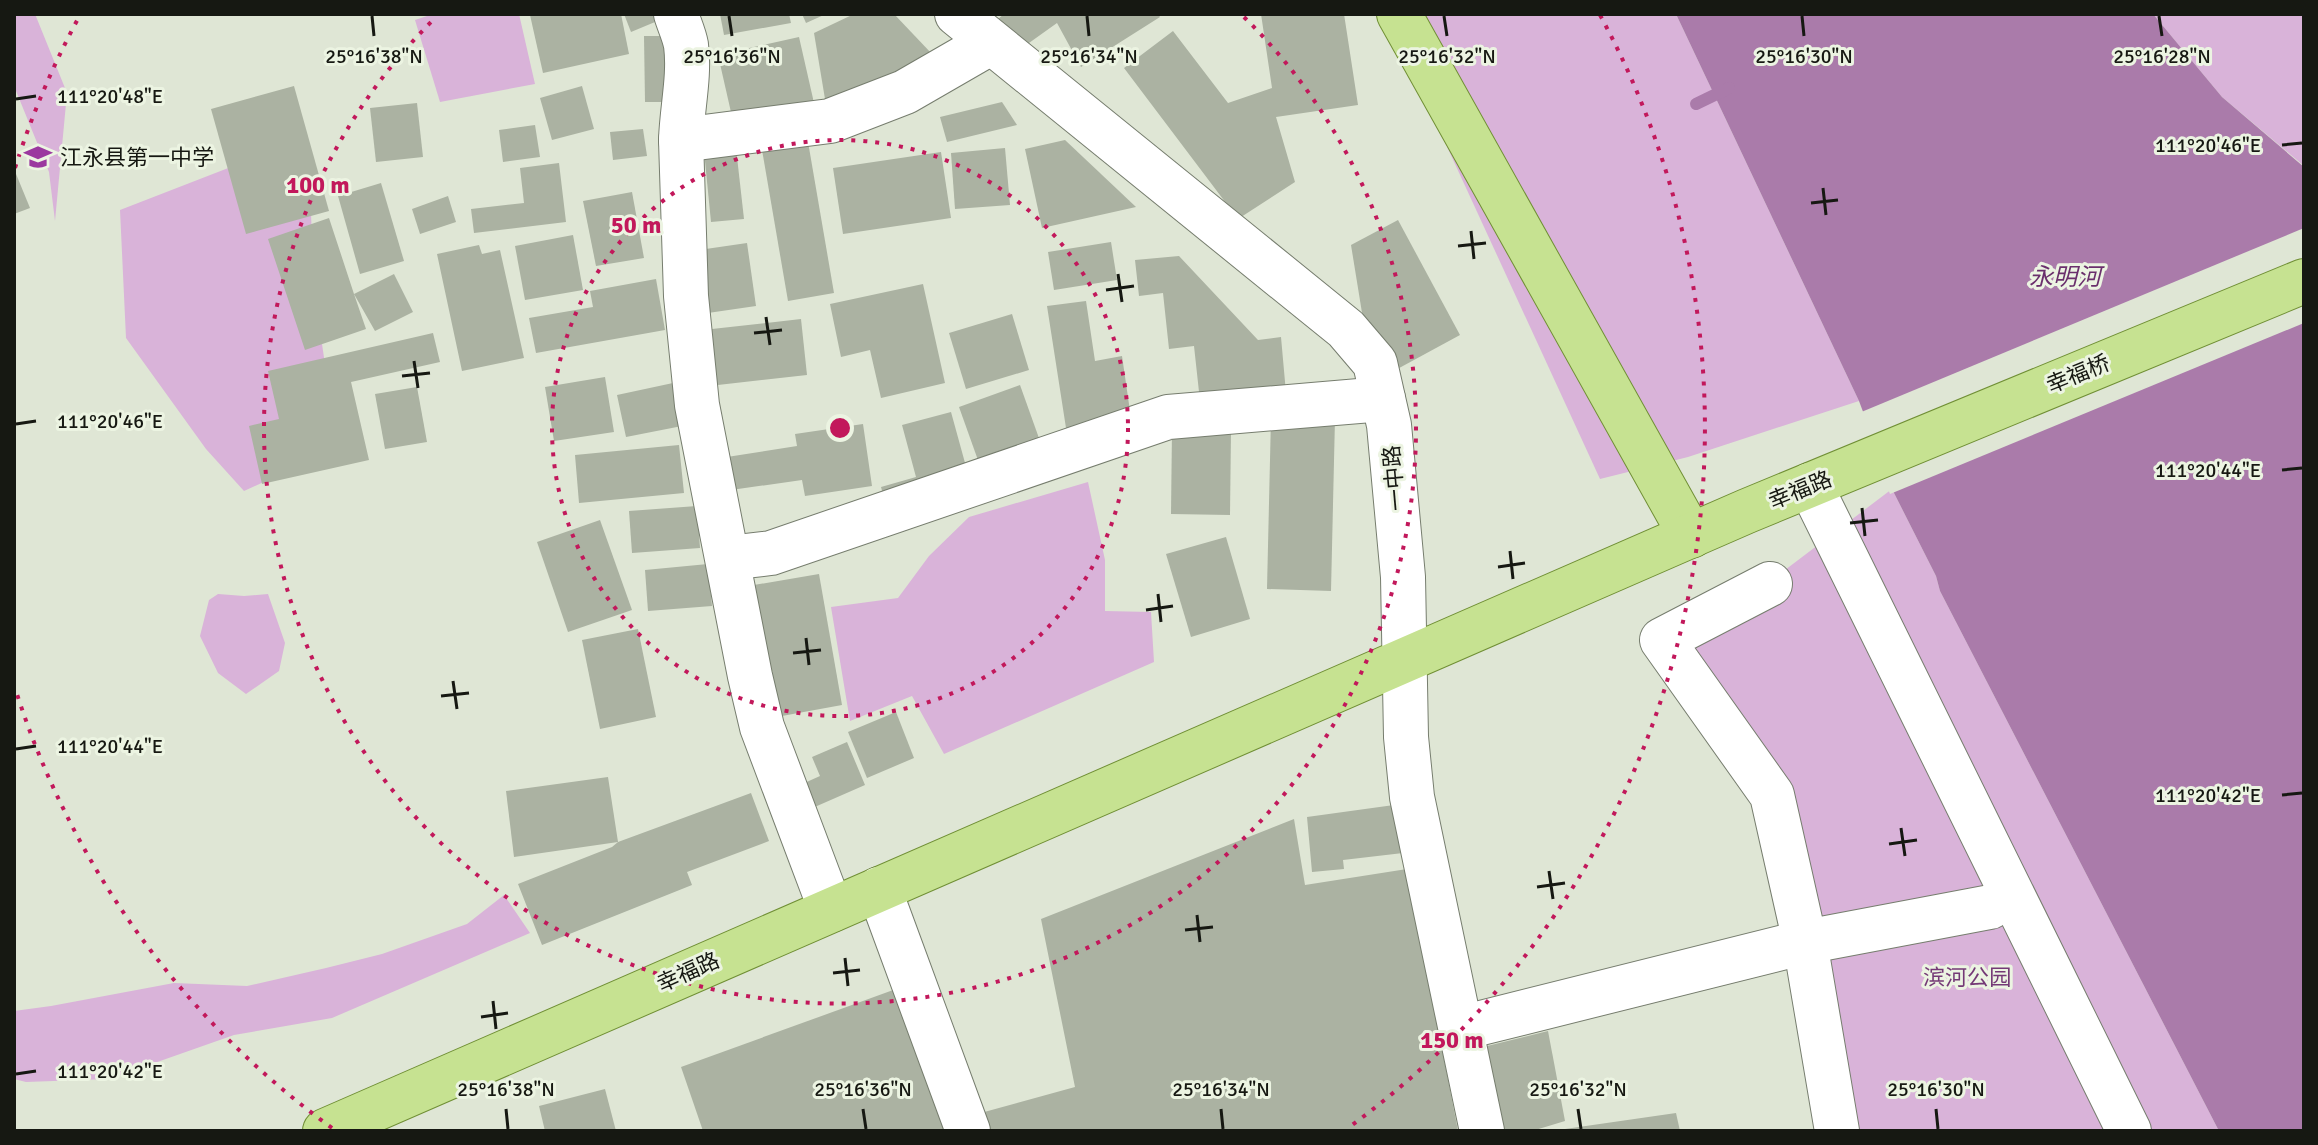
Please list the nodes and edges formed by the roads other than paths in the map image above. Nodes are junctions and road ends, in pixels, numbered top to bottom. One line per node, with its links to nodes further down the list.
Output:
1 (676, 14): 5 (street)
2 (957, 14): 4 (street, 一中路)
3 (1399, 14): 10 (main road)
4 (992, 28): 5 (street); 7 (street, 一中路)
5 (681, 140): 11 (street)
6 (2304, 281): 8 (main road, 幸福桥)
7 (1383, 399): 11 (street); 13 (street, 一中路)
8 (1853, 468): 9 (main road, 幸福路)
9 (1799, 490): 10 (main road, 幸福路); 15 (street); 24 (street)
10 (1691, 536): 13 (main road, 幸福路)
11 (728, 558): 16 (street)
12 (1770, 584): 17 (street)
13 (1405, 660): 14 (main road, 幸福路); 18 (street, 一中路)
14 (879, 889): 16 (main road, 幸福路); 20 (street)
15 (1990, 907): 17 (street); 23 (street)
16 (831, 910): 19 (main road, 幸福路)
17 (1805, 942): 18 (street); 22 (street)
18 (1461, 1028): 21 (street, 一中路)
19 (325, 1131)
20 (968, 1131)
21 (1482, 1131)
22 (1837, 1131)
23 (2099, 1131)
24 (2129, 1131)

